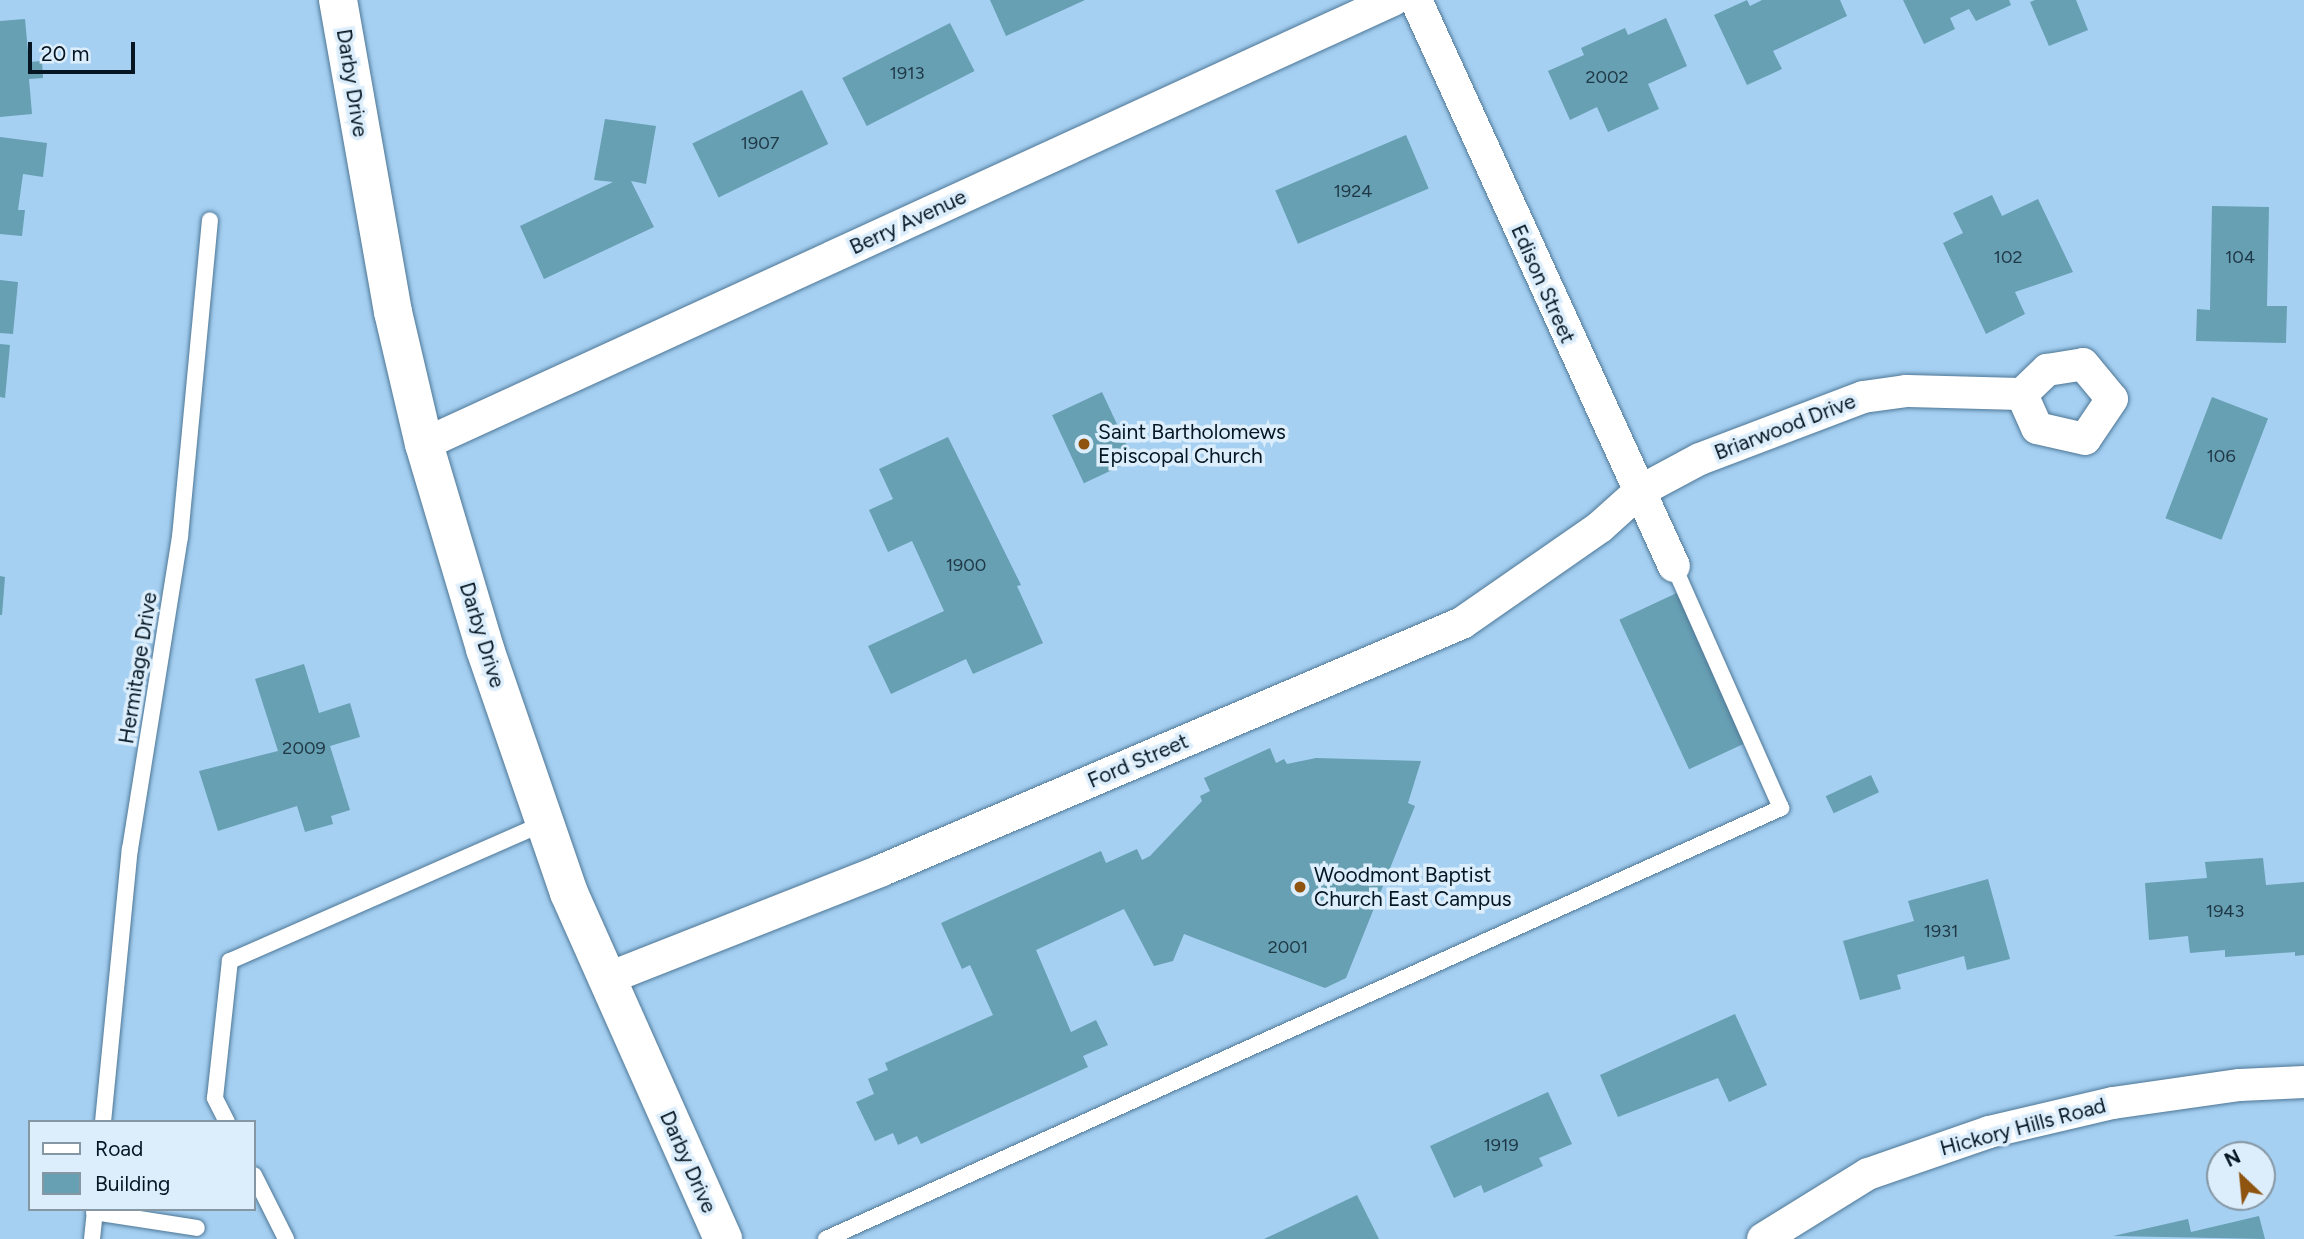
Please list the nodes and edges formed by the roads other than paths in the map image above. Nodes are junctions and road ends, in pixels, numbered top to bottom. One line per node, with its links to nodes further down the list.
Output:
1 (338, 0): 6 (main road, Darby Drive)
2 (1393, 0): 6 (street, Berry Avenue)
3 (1416, 0): 7 (street, Edison Street)
4 (210, 220): 12 (lane, Hermitage Drive)
5 (2022, 394): 7 (street, Briarwood Drive)
6 (424, 444): 9 (main road, Darby Drive)
7 (1640, 491): 8 (street, Edison Street); 10 (street, Ford Street)
8 (1674, 566): 20 (lane)
9 (545, 823): 10 (main road, Darby Drive); 13 (lane)
10 (606, 979): 19 (main road, Darby Drive)
11 (2304, 1082): 21 (street, Hickory Hills Road)
12 (103, 1120)
13 (226, 1120)
14 (256, 1179): 18 (lane)
15 (94, 1211): 16 (lane); 17 (lane)
16 (197, 1228)
17 (92, 1239)
18 (286, 1239)
19 (723, 1239)
20 (826, 1239)
21 (1763, 1239)

